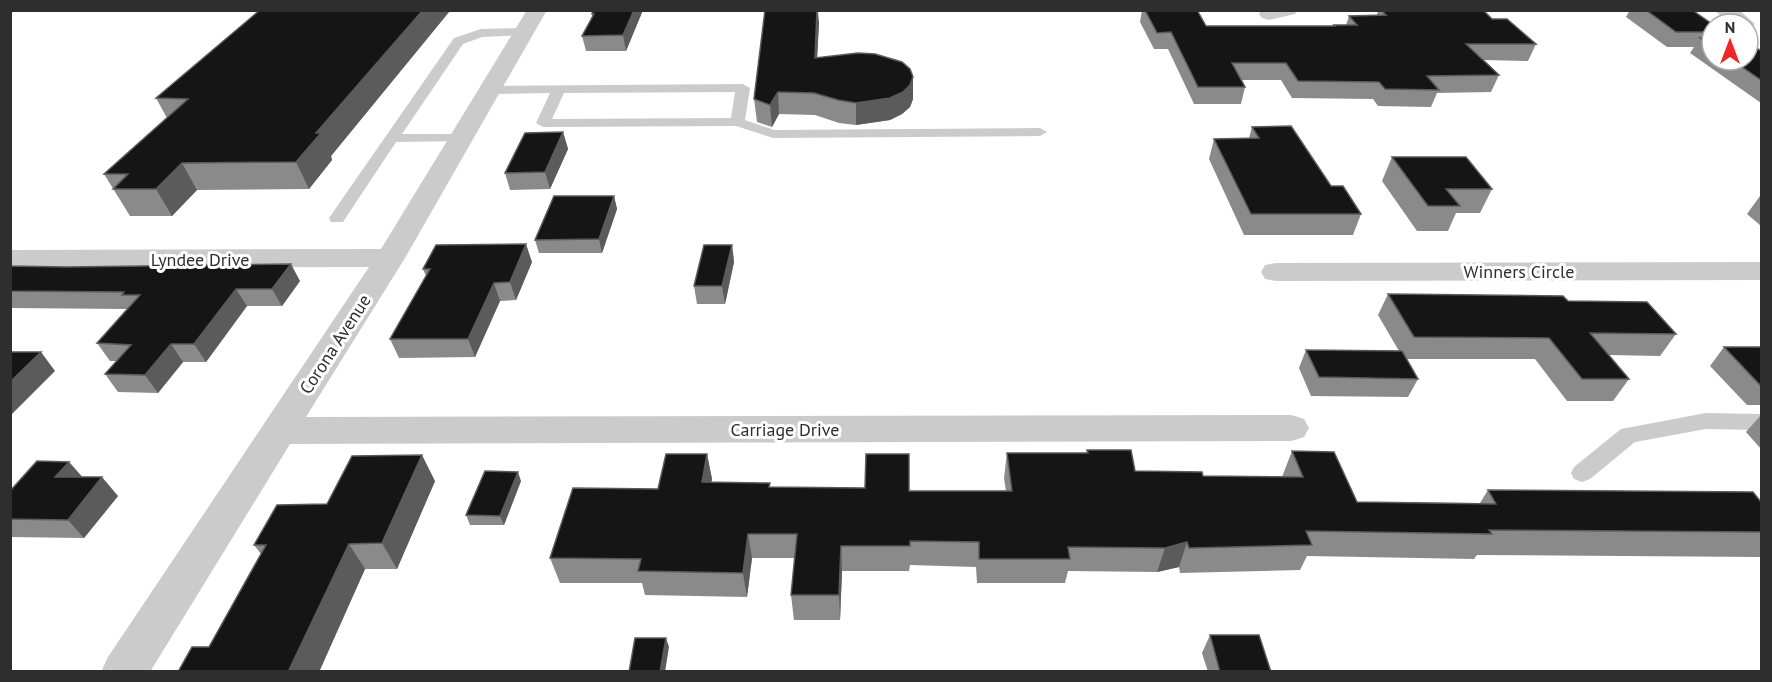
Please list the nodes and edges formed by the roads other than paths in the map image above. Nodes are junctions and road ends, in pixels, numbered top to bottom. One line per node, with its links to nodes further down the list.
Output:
1 (531, 21): 2 (street, Corona Avenue); 6 (lane)
2 (490, 90): 3 (lane); 7 (street, Corona Avenue)
3 (559, 90): 4 (lane); 4 (lane)
4 (737, 122): 5 (lane)
5 (1040, 132)
6 (391, 138): 7 (lane); 8 (lane)
7 (461, 138): 9 (street, Corona Avenue)
8 (338, 218)
9 (390, 258): 10 (street, Lyndee Drive); 15 (street, Corona Avenue)
10 (10, 259)
11 (1761, 271): 12 (street, Winners Circle)
12 (1276, 272)
13 (1761, 422): 16 (lane)
14 (1291, 428): 15 (street, Carriage Drive)
15 (280, 431): 17 (street, Corona Avenue)
16 (1582, 473)
17 (124, 672)

